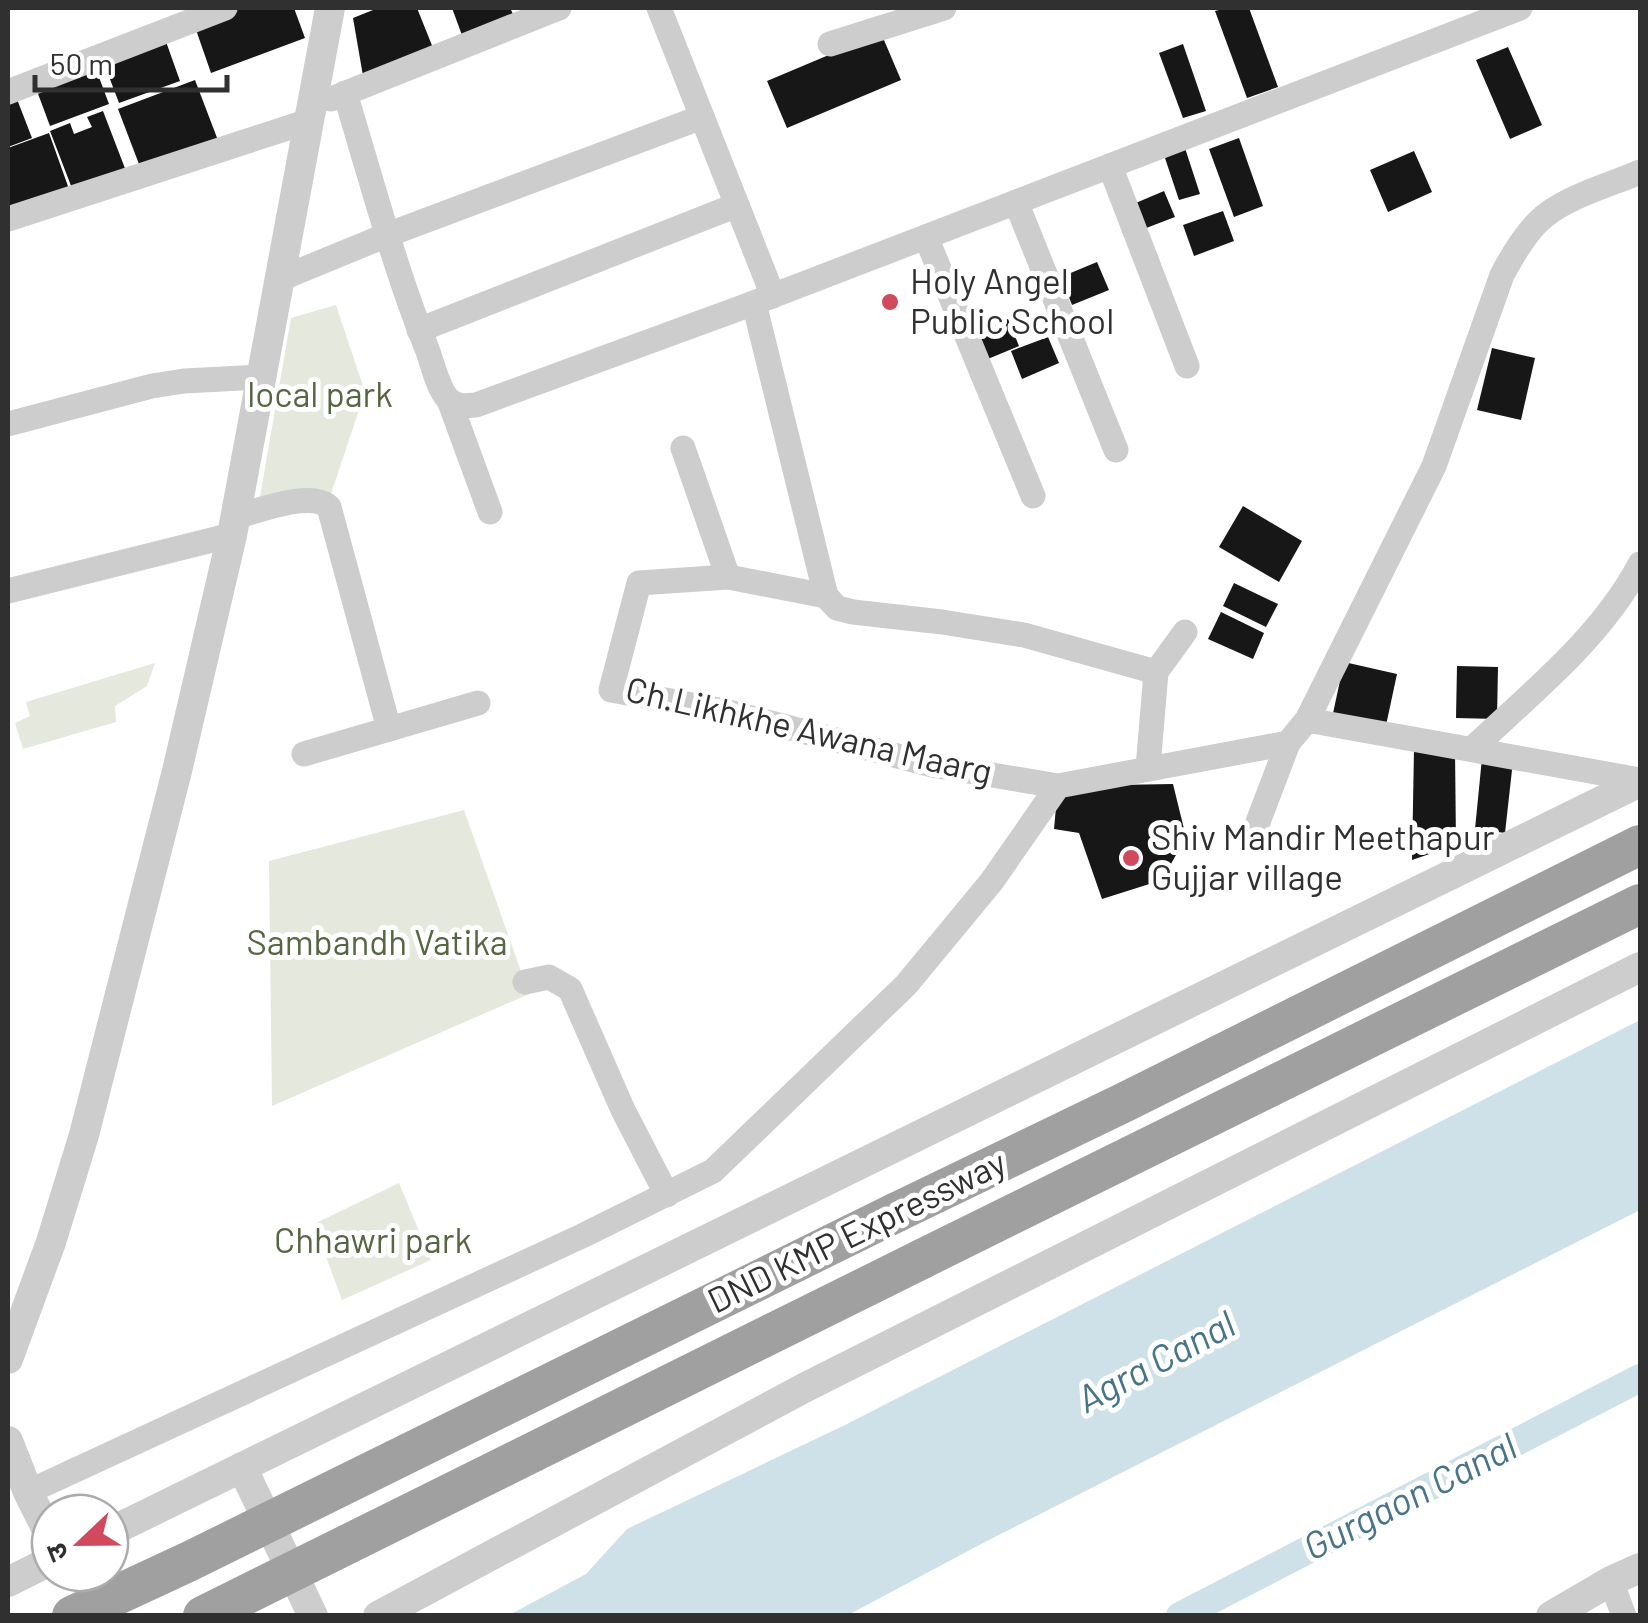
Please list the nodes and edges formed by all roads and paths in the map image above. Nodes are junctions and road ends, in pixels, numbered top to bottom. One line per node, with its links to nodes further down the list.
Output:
1 (226, 8): 8 (street)
2 (330, 8): 10 (street)
3 (559, 8): 9 (street)
4 (659, 8): 11 (street)
5 (944, 8): 7 (street)
6 (1520, 8): 12 (street)
7 (830, 44)
8 (8, 92)
9 (345, 93): 10 (street); 17 (street)
10 (311, 114): 16 (street); 19 (street)
11 (702, 117): 15 (street); 17 (street)
12 (1110, 166): 14 (street); 22 (street)
13 (1640, 172): 38 (street)
14 (1016, 202): 18 (street); 27 (street)
15 (737, 205): 20 (street); 21 (street)
16 (8, 220)
17 (388, 235): 19 (street); 21 (street)
18 (926, 237): 20 (street); 28 (street)
19 (280, 279): 23 (street)
20 (764, 300): 24 (street); 34 (street)
21 (419, 330): 24 (street)
22 (1187, 366)
23 (261, 378): 25 (street); 30 (street)
24 (448, 400): 29 (street)
25 (8, 424)
26 (683, 448): 32 (street)
27 (1116, 450)
28 (1033, 496)
29 (490, 512)
30 (233, 526): 33 (street); 39 (street); 52 (street)
31 (1640, 564): 41 (street)
32 (728, 576): 34 (street, Ch.Likhkhe Awana Maarg); 45 (street, Ch.Likhkhe Awana Maarg)
33 (8, 591)
34 (826, 596): 36 (street, Ch.Likhkhe Awana Maarg)
35 (1184, 632): 36 (street)
36 (1156, 672): 43 (street)
37 (478, 703): 39 (street)
38 (1307, 720): 40 (street); 41 (street)
39 (389, 729): 42 (street)
40 (1288, 743): 43 (street); 46 (street)
41 (1472, 749): 44 (street)
42 (304, 754)
43 (1148, 768): 45 (street)
44 (1640, 781): 54 (street)
45 (1058, 786): 51 (street)
46 (1258, 822)
47 (1640, 844): 59 (highway, DND KMP Expressway, bridge)
48 (1640, 904): 60 (highway, DND KMP Expressway, bridge)
49 (1640, 967): 62 (street)
50 (524, 982): 51 (street)
51 (667, 1194): 55 (street)
52 (8, 1359)
53 (8, 1441): 55 (street)
54 (242, 1467): 56 (street); 61 (street)
55 (18, 1497)
56 (130, 1522)
57 (1640, 1568): 58 (street)
58 (1611, 1581): 63 (street); 64 (street)
59 (72, 1616)
60 (203, 1616)
61 (314, 1616)
62 (378, 1616)
63 (1552, 1616)
64 (1624, 1616)

